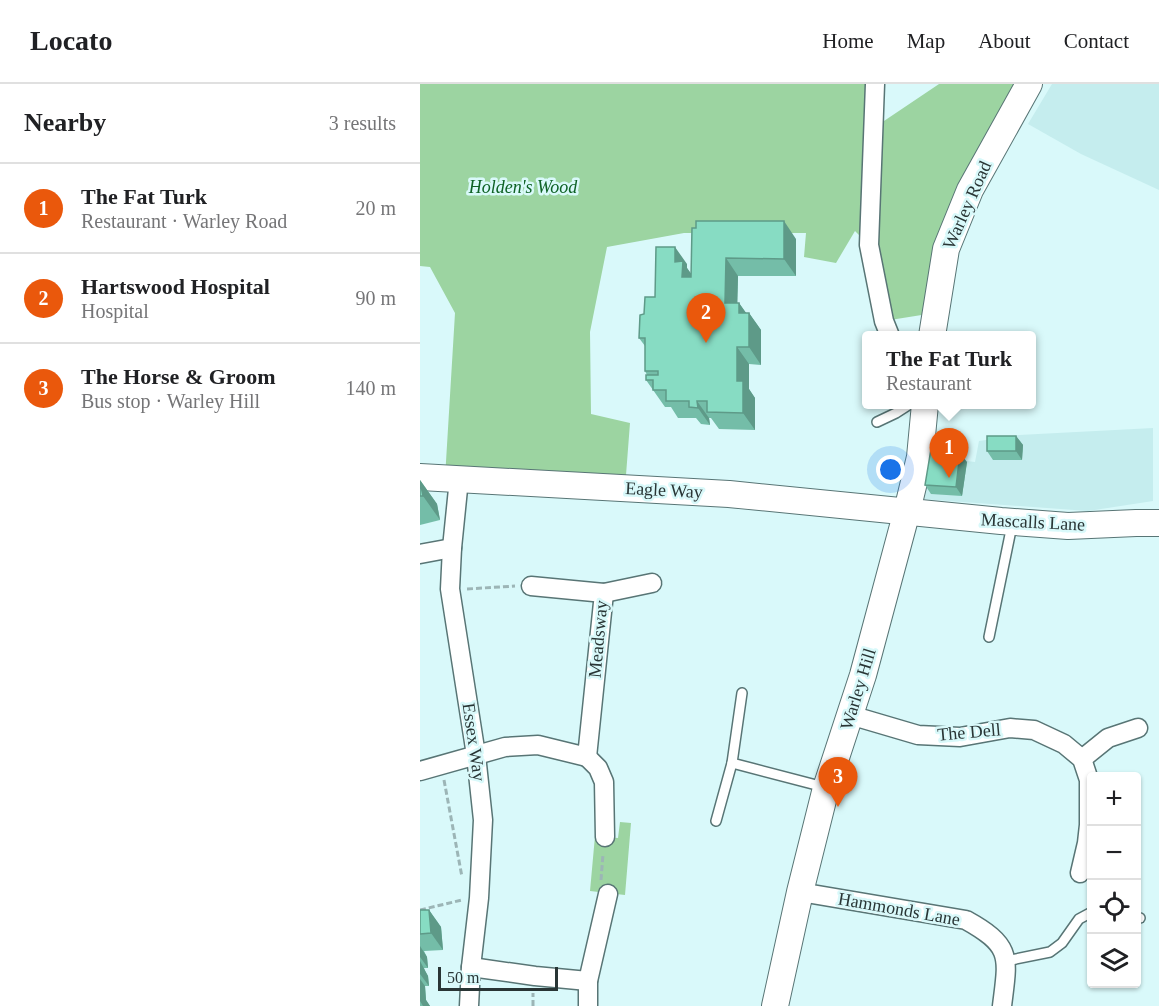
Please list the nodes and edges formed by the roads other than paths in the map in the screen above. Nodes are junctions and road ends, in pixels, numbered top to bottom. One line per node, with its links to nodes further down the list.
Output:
1 (875, 84): 3 (street)
2 (1029, 84): 4 (main road, Warley Road)
3 (888, 331)
4 (932, 331)
5 (919, 410): 6 (lane); 9 (main road)
6 (877, 422)
7 (420, 477): 8 (main road, Eagle Way)
8 (459, 479): 9 (main road, Eagle Way); 12 (street, Essex Way)
9 (907, 511): 10 (main road, Mascalls Lane); 19 (main road, Warley Hill)
10 (1012, 522): 11 (main road, Mascalls Lane); 17 (lane)
11 (1159, 523)
12 (452, 548): 13 (street); 21 (street, Essex Way)
13 (420, 555)
14 (652, 583): 16 (street)
15 (531, 586): 16 (street, Meadsway)
16 (604, 593): 22 (street, Meadsway)
17 (989, 637)
18 (742, 693): 24 (lane)
19 (850, 715): 23 (street, The Dell); 26 (main road, Warley Hill)
20 (1138, 728): 23 (street)
21 (476, 755): 22 (street); 25 (street); 34 (street, Essex Way)
22 (587, 757): 28 (street)
23 (1083, 759): 29 (street)
24 (732, 763): 26 (lane); 27 (lane)
25 (420, 771)
26 (826, 788): 30 (main road, Warley Hill)
27 (716, 821)
28 (605, 837)
29 (1080, 873)
30 (800, 892): 33 (street, Hammonds Lane); 38 (main road, Warley Hill)
31 (608, 894): 35 (street)
32 (1087, 915): 33 (lane)
33 (1006, 961): 39 (street)
34 (471, 967): 35 (street); 36 (street, Essex Way)
35 (588, 981): 37 (street)
36 (469, 1006)
37 (588, 1006)
38 (775, 1006)
39 (1002, 1006)

